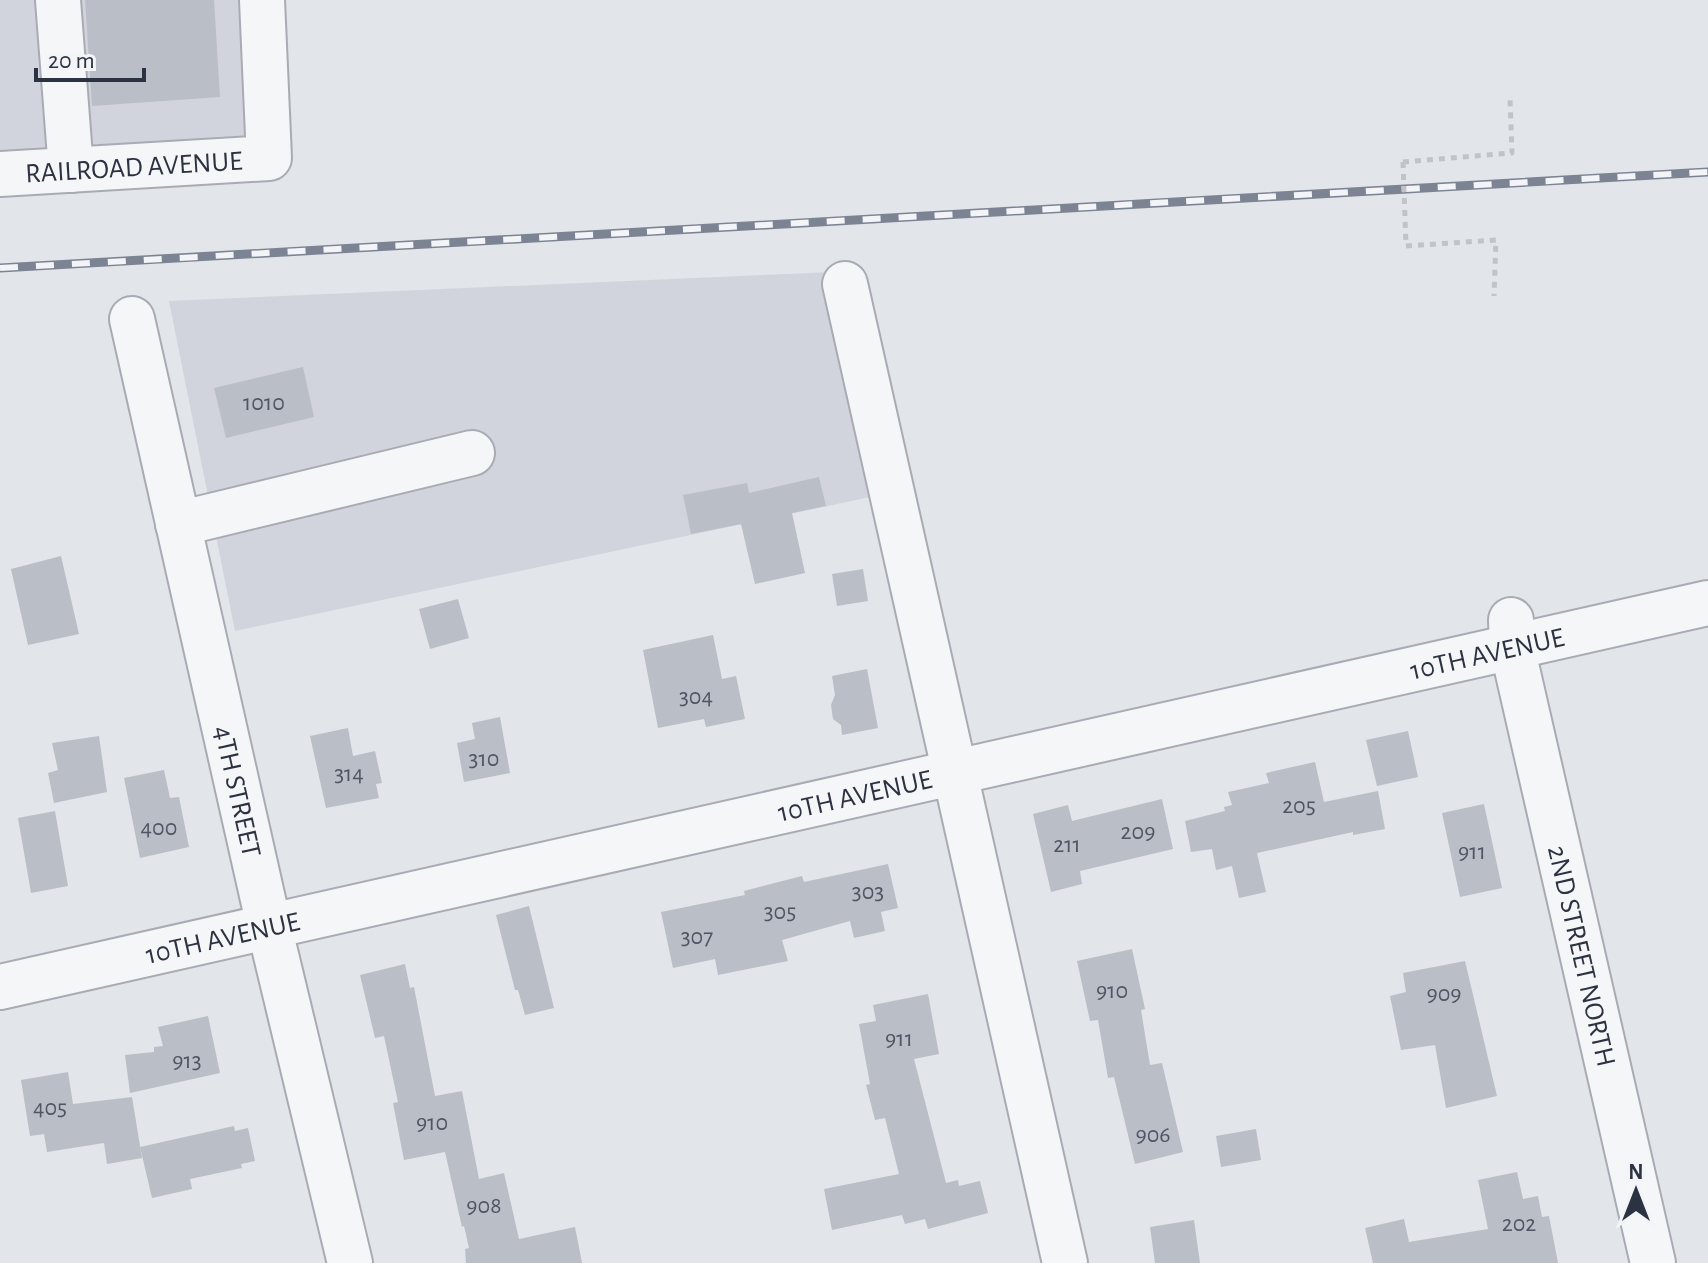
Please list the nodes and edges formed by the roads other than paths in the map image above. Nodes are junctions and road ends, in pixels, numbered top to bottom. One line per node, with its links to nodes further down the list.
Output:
1 (58, 0): 3 (street)
2 (262, 0): 3 (street, RAILROAD AVENUE)
3 (71, 170): 4 (street, RAILROAD AVENUE)
4 (0, 174)
5 (845, 284): 11 (street)
6 (132, 319): 8 (street, 4TH STREET)
7 (472, 453): 8 (street)
8 (178, 524): 12 (street, 4TH STREET)
9 (1708, 603): 10 (street, 10TH AVENUE)
10 (1511, 634): 11 (street, 10TH AVENUE); 16 (street, 2ND STREET NORTH)
11 (956, 773): 12 (street, 10TH AVENUE); 15 (street)
12 (269, 926): 13 (street, 10TH AVENUE); 14 (street, 4TH STREET)
13 (0, 987)
14 (350, 1263)
15 (1065, 1263)
16 (1653, 1263)

